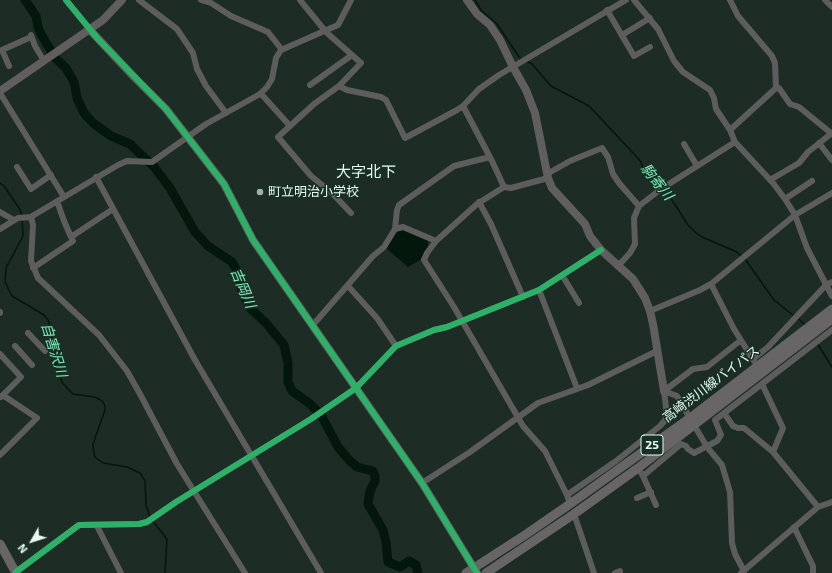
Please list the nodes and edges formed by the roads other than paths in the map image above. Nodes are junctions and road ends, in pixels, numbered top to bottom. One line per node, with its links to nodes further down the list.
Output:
1 (66, 0): 15 (street)
2 (122, 0): 15 (street)
3 (139, 0): 30 (street)
4 (201, 0): 19 (street)
5 (300, 0): 16 (street)
6 (351, 0): 16 (street)
7 (467, 0): 23 (street)
8 (626, 0): 13 (street)
9 (634, 0): 14 (street)
10 (730, 0): 26 (street)
11 (825, 0): 12 (street)
12 (832, 7)
13 (607, 10): 17 (street); 23 (street)
14 (650, 18): 17 (street); 32 (street)
15 (90, 30): 21 (street); 34 (street)
16 (326, 32): 19 (street); 20 (street)
17 (622, 35): 18 (street)
18 (650, 47)
19 (282, 50): 28 (street)
20 (352, 55): 24 (street); 25 (street)
21 (46, 60): 22 (street); 27 (street)
22 (9, 66)
23 (513, 67): 29 (street); 43 (street)
24 (310, 84)
25 (339, 86): 29 (street); 31 (street)
26 (776, 88): 32 (street); 33 (street)
27 (0, 92): 42 (street)
28 (260, 94): 30 (street); 31 (street)
29 (463, 106): 38 (street)
30 (226, 113): 34 (street)
31 (290, 126): 56 (street)
32 (730, 130): 35 (street)
33 (832, 133): 36 (street)
34 (188, 138): 44 (street); 80 (street)
35 (735, 142): 40 (street); 45 (street)
36 (819, 142): 39 (street); 45 (street)
37 (684, 144): 40 (street)
38 (490, 157): 47 (street); 61 (street)
39 (832, 160)
40 (697, 166): 53 (street)
41 (17, 167): 42 (street)
42 (51, 175): 49 (street)
43 (547, 176): 47 (street); 53 (street); 64 (street)
44 (96, 177): 49 (street); 54 (street)
45 (770, 180): 50 (street)
46 (812, 181): 50 (street)
47 (504, 187): 52 (street)
48 (832, 193): 57 (street)
49 (64, 197): 51 (street)
50 (785, 199): 57 (street)
51 (57, 201): 58 (street); 62 (street)
52 (479, 202): 63 (street); 74 (street)
53 (638, 206): 65 (street)
54 (113, 209): 62 (street); 102 (street)
55 (0, 212): 59 (street)
56 (351, 213)
57 (795, 216): 69 (street); 70 (street)
58 (29, 217): 59 (street); 66 (street)
59 (16, 219): 60 (street)
60 (0, 229)
61 (395, 229): 63 (street); 71 (street)
62 (71, 237): 66 (street)
63 (436, 241): 79 (street)
64 (601, 250): 65 (street); 67 (street)
65 (618, 266): 77 (street)
66 (33, 268): 106 (street)
67 (562, 275): 72 (street); 75 (street)
68 (832, 282): 70 (street)
69 (711, 284): 77 (street); 83 (street)
70 (826, 285): 73 (street); 89 (street)
71 (348, 286): 80 (street); 85 (street)
72 (539, 290): 74 (street); 93 (street)
73 (832, 296)
74 (522, 297): 79 (street)
75 (579, 303)
76 (832, 309): 89 (main road, 高崎渋川線バイパス / 25)
77 (650, 311): 87 (street)
78 (832, 319): 98 (main road, 高崎渋川線バイパス / 25)
79 (462, 320): 85 (street); 97 (street)
80 (312, 326): 92 (street)
81 (832, 330): 91 (street)
82 (28, 333): 86 (street)
83 (741, 340): 89 (street); 94 (street)
84 (15, 346): 90 (street)
85 (396, 346): 92 (street)
86 (45, 351)
87 (657, 351): 93 (street); 94 (street)
88 (0, 354): 95 (street)
89 (755, 362): 98 (main road, 高崎渋川線バイパス / 25)
90 (32, 365)
91 (762, 384): 96 (street); 100 (street)
92 (356, 388): 102 (street); 105 (street)
93 (577, 388): 97 (street)
94 (664, 391): 98 (street); 109 (street)
95 (0, 397): 101 (street)
96 (724, 413): 99 (street); 100 (street)
97 (519, 417): 105 (street); 109 (street)
98 (692, 422): 99 (street); 103 (main road, 高崎渋川線バイパス / 25); 109 (main road, 高崎渋川線バイパス / 25)
99 (707, 447): 104 (street); 118 (street)
100 (773, 452): 112 (street)
101 (0, 455)
102 (251, 456): 106 (street); 122 (street)
103 (638, 468): 104 (street); 113 (main road, 高崎渋川線バイパス / 25)
104 (643, 476): 107 (street)
105 (422, 483): 117 (street)
106 (194, 492): 114 (street); 121 (street)
107 (651, 492): 108 (street); 111 (street)
108 (637, 498)
109 (569, 499): 117 (main road, 高崎渋川線バイパス / 25)
110 (832, 502): 112 (street)
111 (656, 505)
112 (818, 507): 115 (street)
113 (574, 514): 123 (main road, 高崎渋川線バイパス / 25); 124 (street)
114 (97, 526): 119 (street); 120 (street)
115 (794, 527): 118 (street); 125 (street)
116 (0, 544): 119 (main road)
117 (472, 571)
118 (743, 572)
119 (16, 573)
120 (121, 573)
121 (245, 573)
122 (321, 573)
123 (486, 573)
124 (594, 573)
125 (813, 573)

